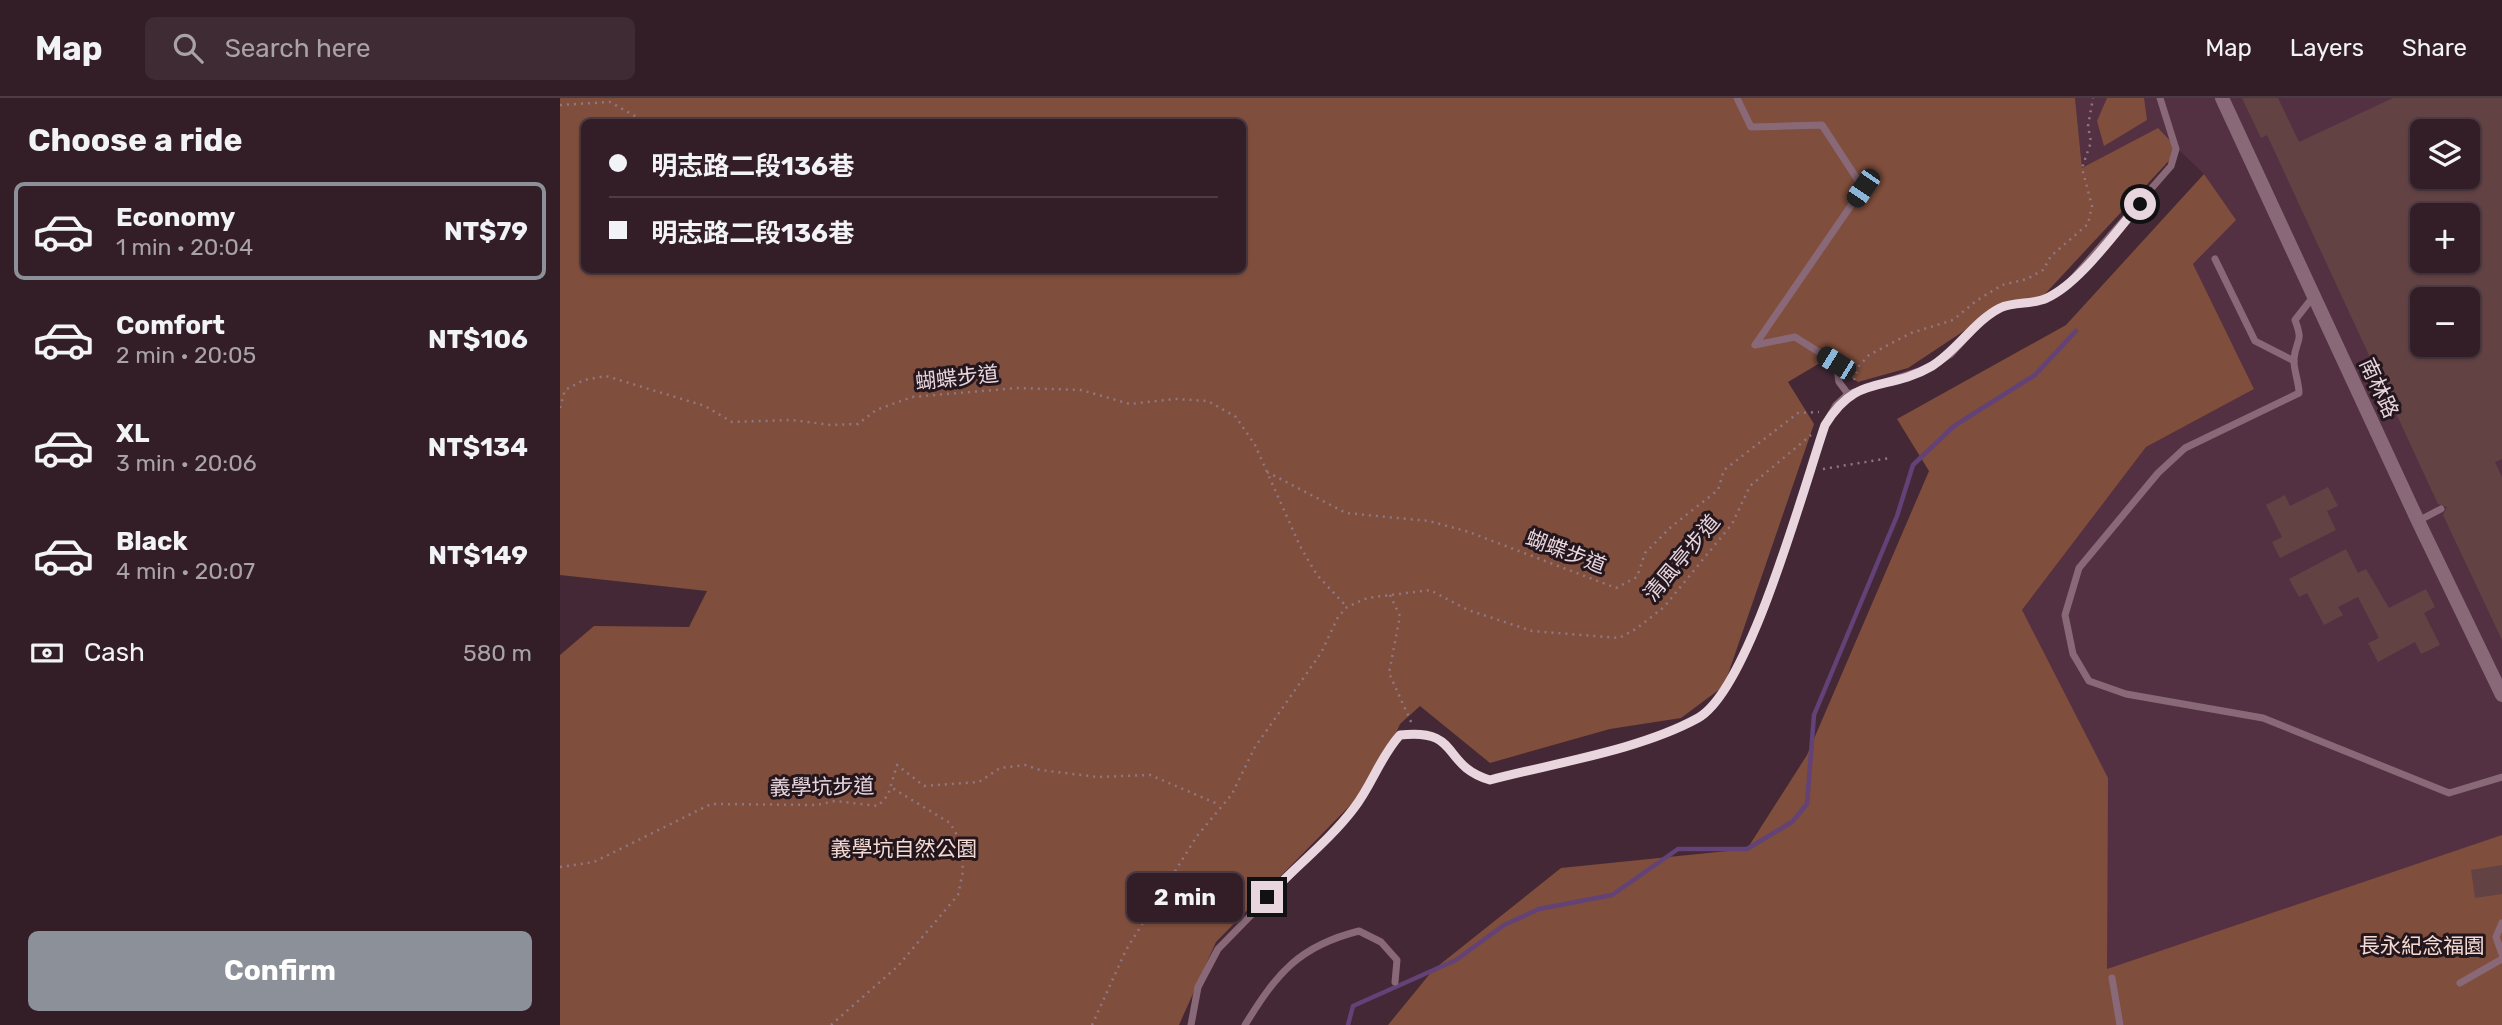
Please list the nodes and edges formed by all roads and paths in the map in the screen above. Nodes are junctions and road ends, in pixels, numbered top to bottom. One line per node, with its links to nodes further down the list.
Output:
1 (1737, 98): 10 (lane)
2 (2092, 98): 10 (path)
3 (2160, 98): 10 (lane)
4 (2222, 98): 8 (street, 南林路)
5 (560, 104): 6 (path)
6 (640, 119)
7 (2215, 259): 9 (lane)
8 (2313, 297): 9 (lane); 18 (street, 南林路)
9 (2294, 361): 23 (lane)
10 (1847, 392): 12 (lane)
11 (560, 408): 16 (path, 蝴蝶步道)
12 (1832, 412): 13 (lane); 16 (path, 蝴蝶步道)
13 (1825, 425): 15 (lane); 19 (path, 清風亭步道)
14 (1890, 458): 15 (path)
15 (1810, 470): 22 (lane)
16 (1267, 471): 20 (path, 蝴蝶步道)
17 (2441, 509): 18 (lane)
18 (2418, 521): 21 (street, 南林路)
19 (1390, 595): 20 (path, 清風亭步道); 22 (path)
20 (1347, 607): 25 (path)
21 (2502, 695)
22 (1416, 733): 34 (lane)
23 (2502, 776)
24 (889, 786): 25 (path, 義學坑步道); 26 (path, 義學坑步道); 32 (path)
25 (1220, 805): 33 (path)
26 (560, 866)
27 (2502, 923): 28 (lane)
28 (2502, 956): 31 (lane)
29 (2112, 978): 36 (lane)
30 (1395, 982): 35 (lane)
31 (2460, 983)
32 (831, 1025)
33 (1092, 1025)
34 (1191, 1025)
35 (1245, 1025)
36 (2120, 1025)

